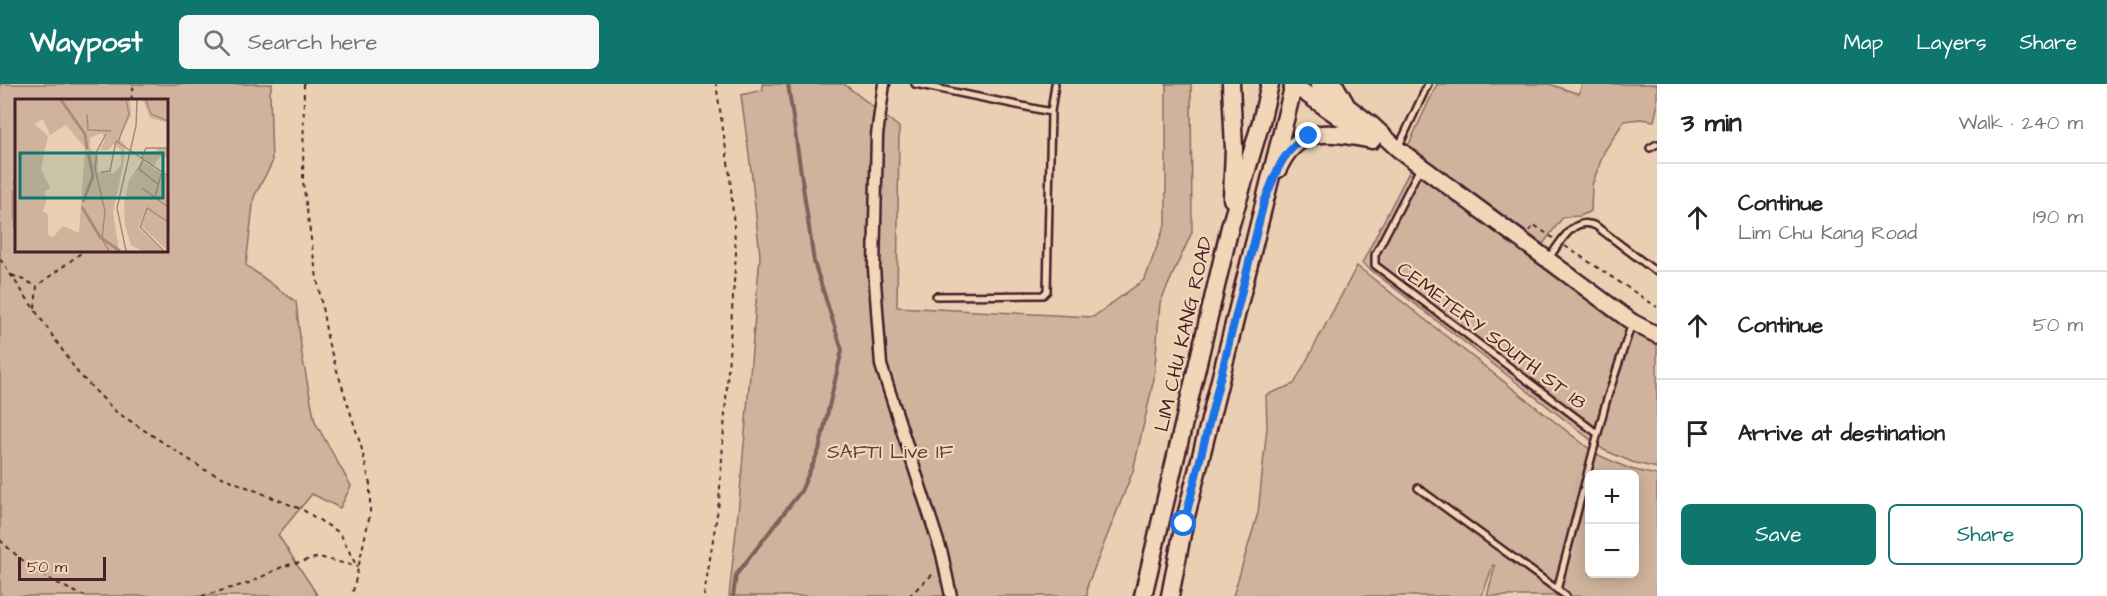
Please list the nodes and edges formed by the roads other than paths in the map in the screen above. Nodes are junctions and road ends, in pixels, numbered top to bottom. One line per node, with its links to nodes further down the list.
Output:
1 (884, 84): 27 (street)
2 (915, 84): 11 (lane)
3 (1055, 84): 11 (lane)
4 (1231, 84): 18 (main road)
5 (1270, 84): 18 (main road, LIM CHU KANG ROAD)
6 (1293, 84): 12 (street); 17 (main road)
7 (1318, 84): 10 (street)
8 (1334, 84): 10 (main road)
9 (1428, 84): 15 (lane)
10 (1345, 103): 15 (street)
11 (1051, 112): 21 (lane)
12 (1372, 140): 15 (street); 17 (main road)
13 (1657, 144): 14 (lane)
14 (1650, 148)
15 (1398, 149): 16 (street)
16 (1421, 166): 19 (street); 24 (lane, CEMETERY SOUTH ST 18)
17 (1264, 202): 29 (main road)
18 (1230, 227): 28 (main road, LIM CHU KANG ROAD)
19 (1548, 259): 20 (lane); 22 (street)
20 (1657, 271)
21 (936, 296)
22 (1632, 322): 23 (street); 24 (lane)
23 (1657, 335)
24 (1598, 434): 26 (lane)
25 (1418, 488): 26 (lane)
26 (1557, 590): 30 (lane)
27 (951, 596)
28 (1143, 596)
29 (1170, 596)
30 (1566, 596)

